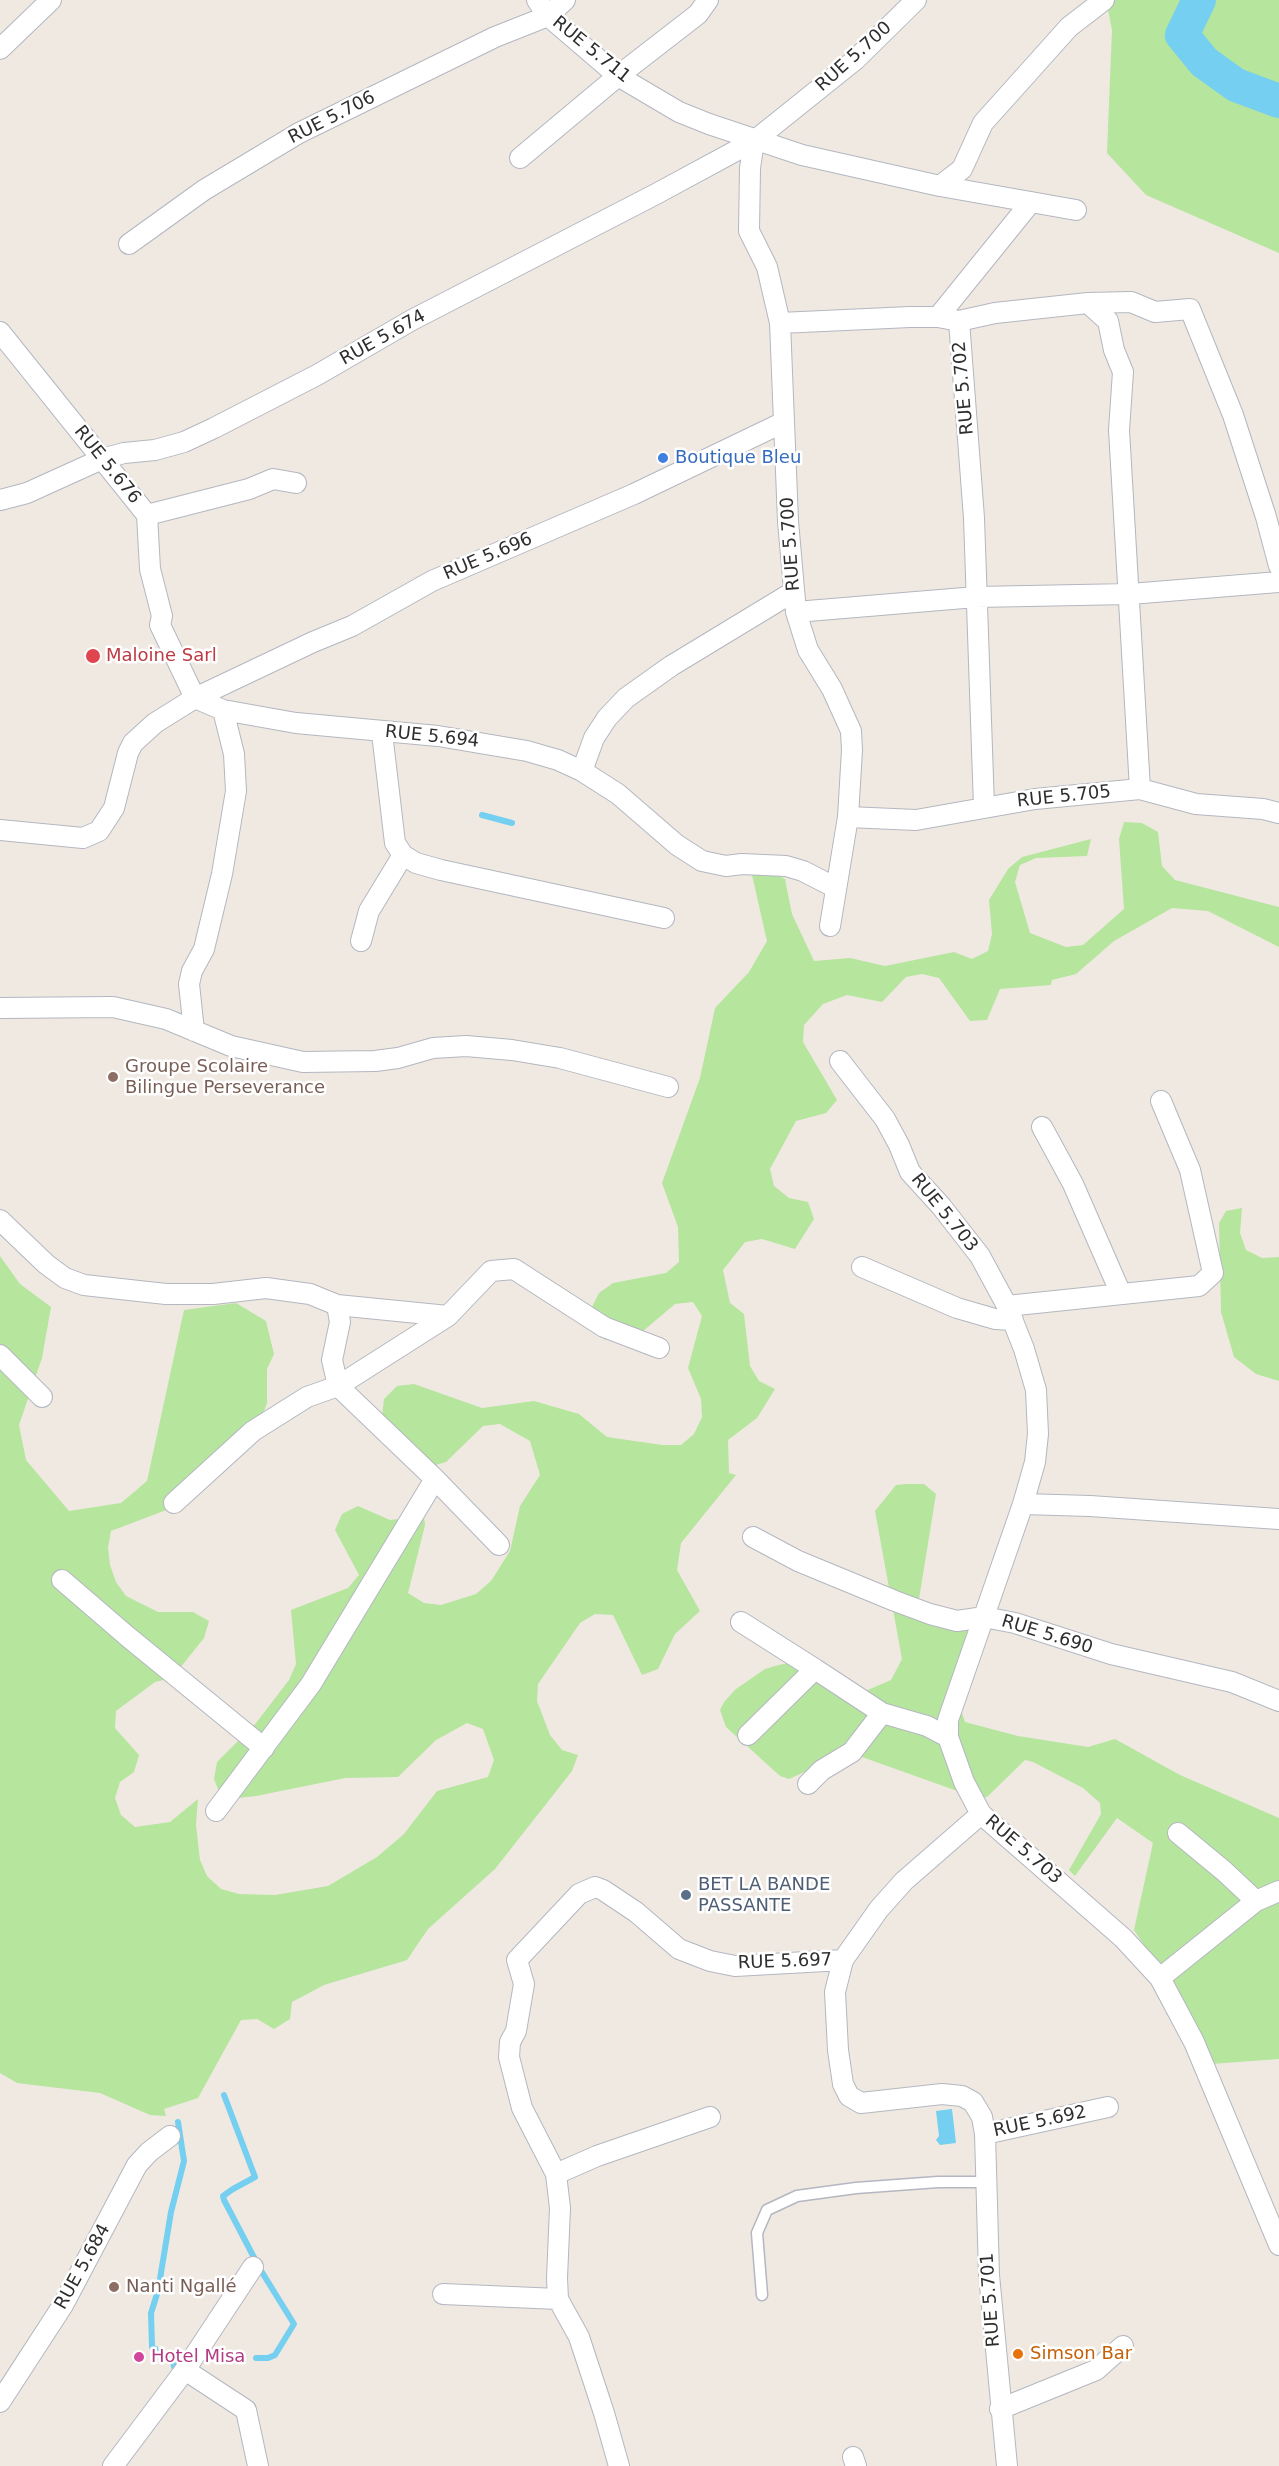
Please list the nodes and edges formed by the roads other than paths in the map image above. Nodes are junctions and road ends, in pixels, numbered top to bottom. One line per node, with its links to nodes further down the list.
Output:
1 (51, 0): 7 (street)
2 (565, 0): 6 (street)
3 (708, 0): 8 (street)
4 (916, 0): 9 (street, RUE 5.700)
5 (1104, 0): 11 (street)
6 (543, 8): 8 (street, RUE 5.711); 14 (street, RUE 5.706)
7 (0, 49)
8 (618, 76): 9 (street, RUE 5.711); 10 (street)
9 (751, 140): 11 (street, RUE 5.711); 18 (street, RUE 5.700); 21 (street, RUE 5.674)
10 (520, 158)
11 (940, 186): 12 (street, RUE 5.711)
12 (1031, 202): 13 (street, RUE 5.711); 16 (street)
13 (1076, 210)
14 (129, 244)
15 (1088, 303): 17 (street); 25 (street); 28 (street)
16 (938, 317): 17 (street, RUE 5.702); 18 (street, RUE 5.702)
17 (959, 321): 29 (street, RUE 5.702)
18 (780, 323): 20 (street, RUE 5.700)
19 (0, 332): 21 (street, RUE 5.676)
20 (784, 422): 27 (street, RUE 5.700); 31 (street, RUE 5.696)
21 (102, 459): 23 (street, RUE 5.674); 24 (street, RUE 5.676)
22 (296, 483): 24 (street)
23 (0, 500)
24 (147, 515): 31 (street, RUE 5.676)
25 (1279, 566)
26 (1279, 582): 28 (street, RUE 5.700)
27 (793, 592): 30 (street, RUE 5.700); 34 (street)
28 (1130, 594): 29 (street, RUE 5.700); 35 (street)
29 (976, 597): 30 (street, RUE 5.700); 36 (street, RUE 5.702)
30 (796, 612): 38 (street)
31 (195, 699): 32 (street, RUE 5.694); 39 (street)
32 (223, 710): 33 (street, RUE 5.694); 46 (street)
33 (382, 733): 34 (street, RUE 5.694); 40 (street)
34 (582, 771): 41 (street, RUE 5.694)
35 (1140, 789): 36 (street, RUE 5.705); 37 (street, RUE 5.705)
36 (984, 807): 38 (street, RUE 5.705)
37 (1279, 813)
38 (848, 817): 41 (street)
39 (0, 830)
40 (403, 855): 42 (street); 44 (street)
41 (836, 888): 43 (street)
42 (664, 918)
43 (830, 927)
44 (361, 941)
45 (0, 1008): 46 (street)
46 (194, 1031): 48 (street)
47 (840, 1061): 55 (street, RUE 5.703)
48 (668, 1087)
49 (1161, 1101): 53 (street)
50 (1042, 1127): 53 (street)
51 (0, 1220): 54 (street)
52 (862, 1267): 55 (street)
53 (1121, 1294): 55 (street)
54 (337, 1305): 56 (street); 59 (street)
55 (1010, 1313): 63 (street, RUE 5.703)
56 (448, 1316): 57 (street); 59 (street)
57 (659, 1348)
58 (0, 1355): 60 (street)
59 (338, 1386): 61 (street); 62 (street)
60 (42, 1397)
61 (435, 1479): 66 (street); 75 (street)
62 (174, 1503)
63 (1023, 1504): 64 (street); 68 (street, RUE 5.703)
64 (1279, 1519)
65 (753, 1537): 68 (street, RUE 5.690)
66 (499, 1545)
67 (62, 1580): 75 (street)
68 (984, 1617): 71 (street, RUE 5.690); 74 (street, RUE 5.703)
69 (741, 1622): 70 (street)
70 (815, 1669): 72 (street); 73 (street)
71 (1279, 1701)
72 (882, 1713): 74 (street); 76 (street)
73 (748, 1735)
74 (948, 1737): 78 (street, RUE 5.703)
75 (264, 1748): 77 (street)
76 (808, 1784)
77 (216, 1811)
78 (981, 1814): 82 (street, RUE 5.697); 83 (street, RUE 5.703)
79 (1178, 1833): 81 (street)
80 (1279, 1891): 81 (street)
81 (1256, 1901): 83 (street)
82 (843, 1960): 86 (street, RUE 5.692); 88 (street, RUE 5.697)
83 (1160, 1978): 90 (street, RUE 5.703)
84 (1108, 2107): 86 (street, RUE 5.692)
85 (710, 2117): 88 (street)
86 (985, 2134): 89 (street, RUE 5.701)
87 (170, 2136): 97 (street, RUE 5.684)
88 (556, 2174): 94 (street, RUE 5.697)
89 (985, 2182): 93 (lane); 98 (street, RUE 5.701)
90 (1279, 2245)
91 (253, 2267): 96 (street)
92 (443, 2294): 94 (street)
93 (762, 2295)
94 (558, 2299): 101 (street, RUE 5.697)
95 (1123, 2346): 98 (street)
96 (185, 2370): 99 (street); 100 (street)
97 (0, 2402)
98 (1000, 2409): 102 (street, RUE 5.701)
99 (113, 2466)
100 (258, 2466)
101 (619, 2466)
102 (1007, 2466)

